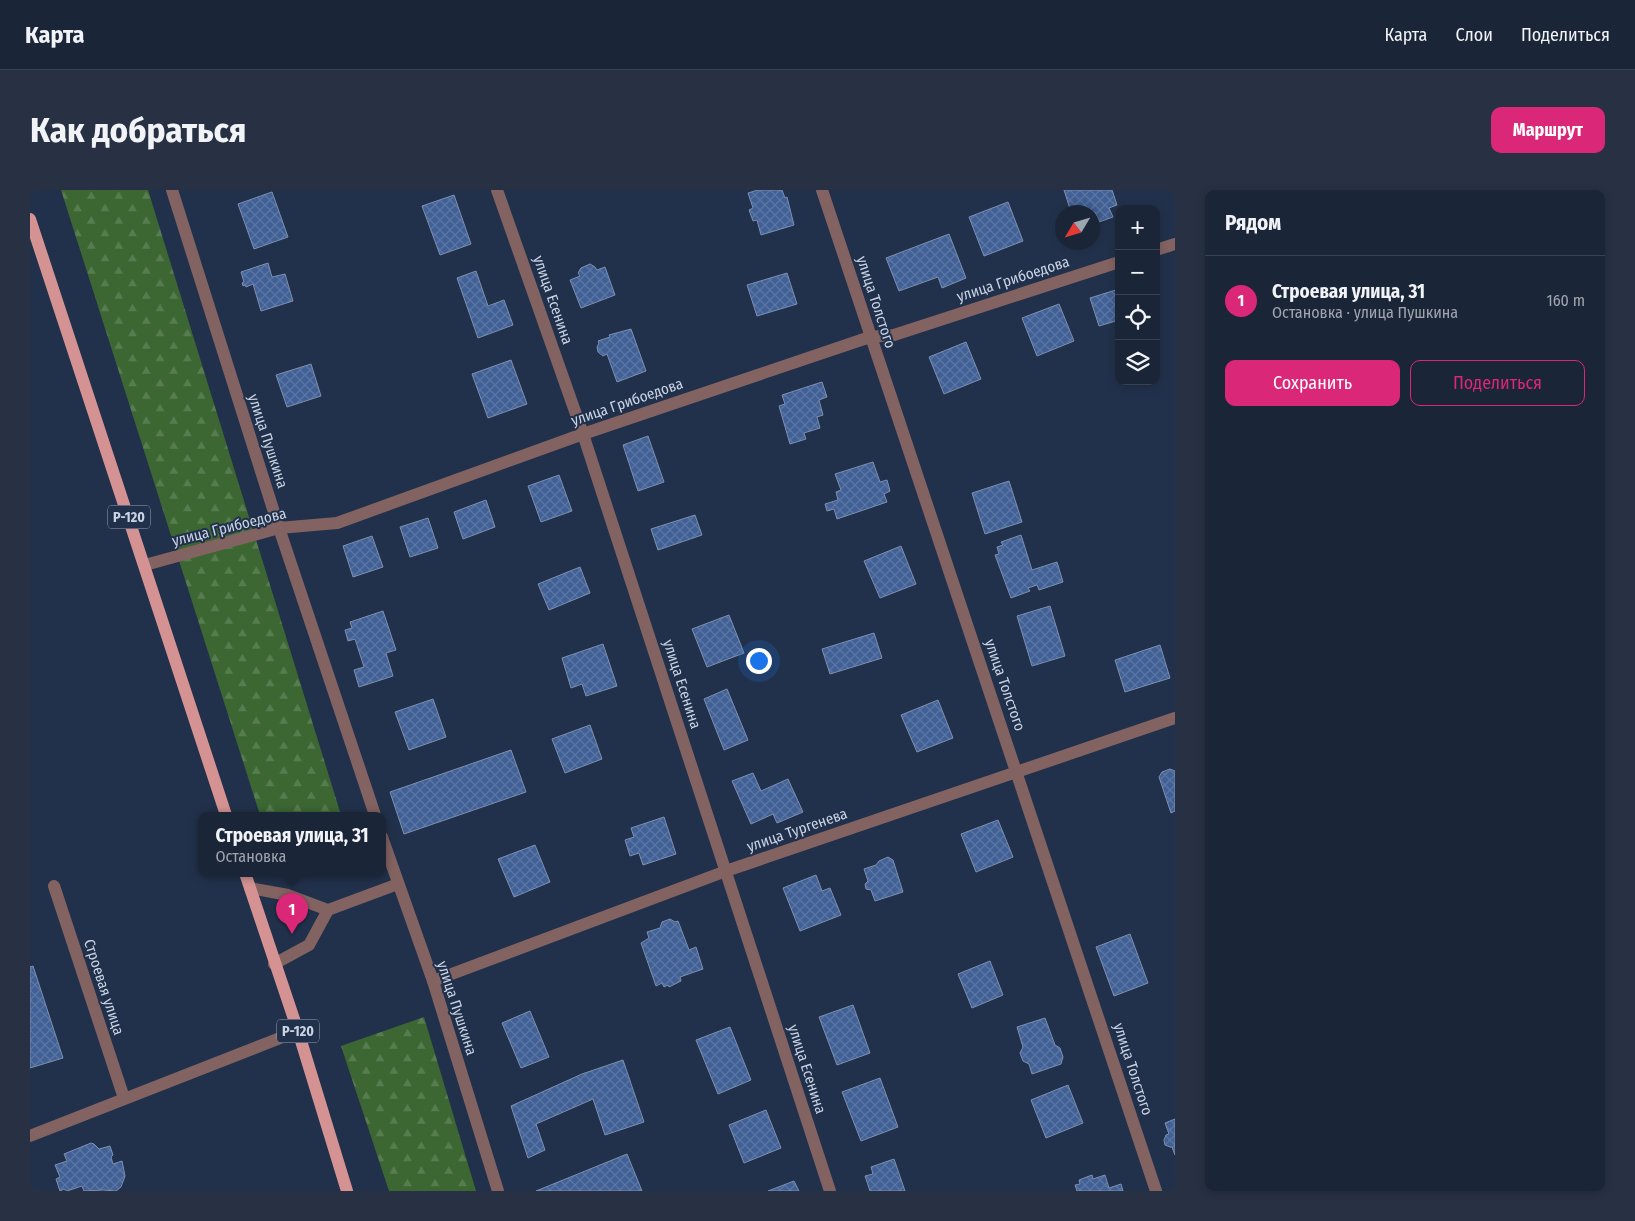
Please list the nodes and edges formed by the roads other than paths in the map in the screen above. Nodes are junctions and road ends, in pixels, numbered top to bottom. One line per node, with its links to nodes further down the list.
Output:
1 (172, 190): 10 (street, улица Пушкина)
2 (497, 190): 9 (street, улица Есенина)
3 (822, 190): 8 (street, улица Толстого)
4 (30, 219): 11 (main road, Р-120)
5 (1175, 244): 6 (street)
6 (1160, 249)
7 (1115, 263): 8 (street, улица Грибоедова)
8 (870, 337): 9 (street, улица Грибоедова); 13 (street, улица Толстого)
9 (583, 434): 10 (street, улица Грибоедова); 17 (street, улица Есенина)
10 (279, 528): 11 (street, улица Грибоедова); 15 (street, улица Пушкина)
11 (145, 565): 14 (main road, Р-120)
12 (1175, 718): 13 (street, улица Тургенева)
13 (1017, 771): 17 (street, улица Тургенева); 31 (street, улица Толстого)
14 (225, 812)
15 (374, 812)
16 (386, 849): 19 (street, улица Пушкина)
17 (726, 871): 24 (street, улица Тургенева); 30 (street, улица Есенина)
18 (246, 877): 21 (main road, Р-120)
19 (398, 884): 22 (street); 24 (street, улица Пушкина)
20 (54, 886): 26 (street, Строевая улица)
21 (250, 888): 22 (street); 23 (main road, Р-120)
22 (328, 910): 23 (street)
23 (274, 964): 25 (main road, Р-120)
24 (433, 982): 29 (street, улица Пушкина)
25 (298, 1031): 26 (street); 28 (main road, Р-120)
26 (124, 1098): 27 (street)
27 (30, 1136)
28 (347, 1191)
29 (498, 1191)
30 (830, 1191)
31 (1156, 1191)

